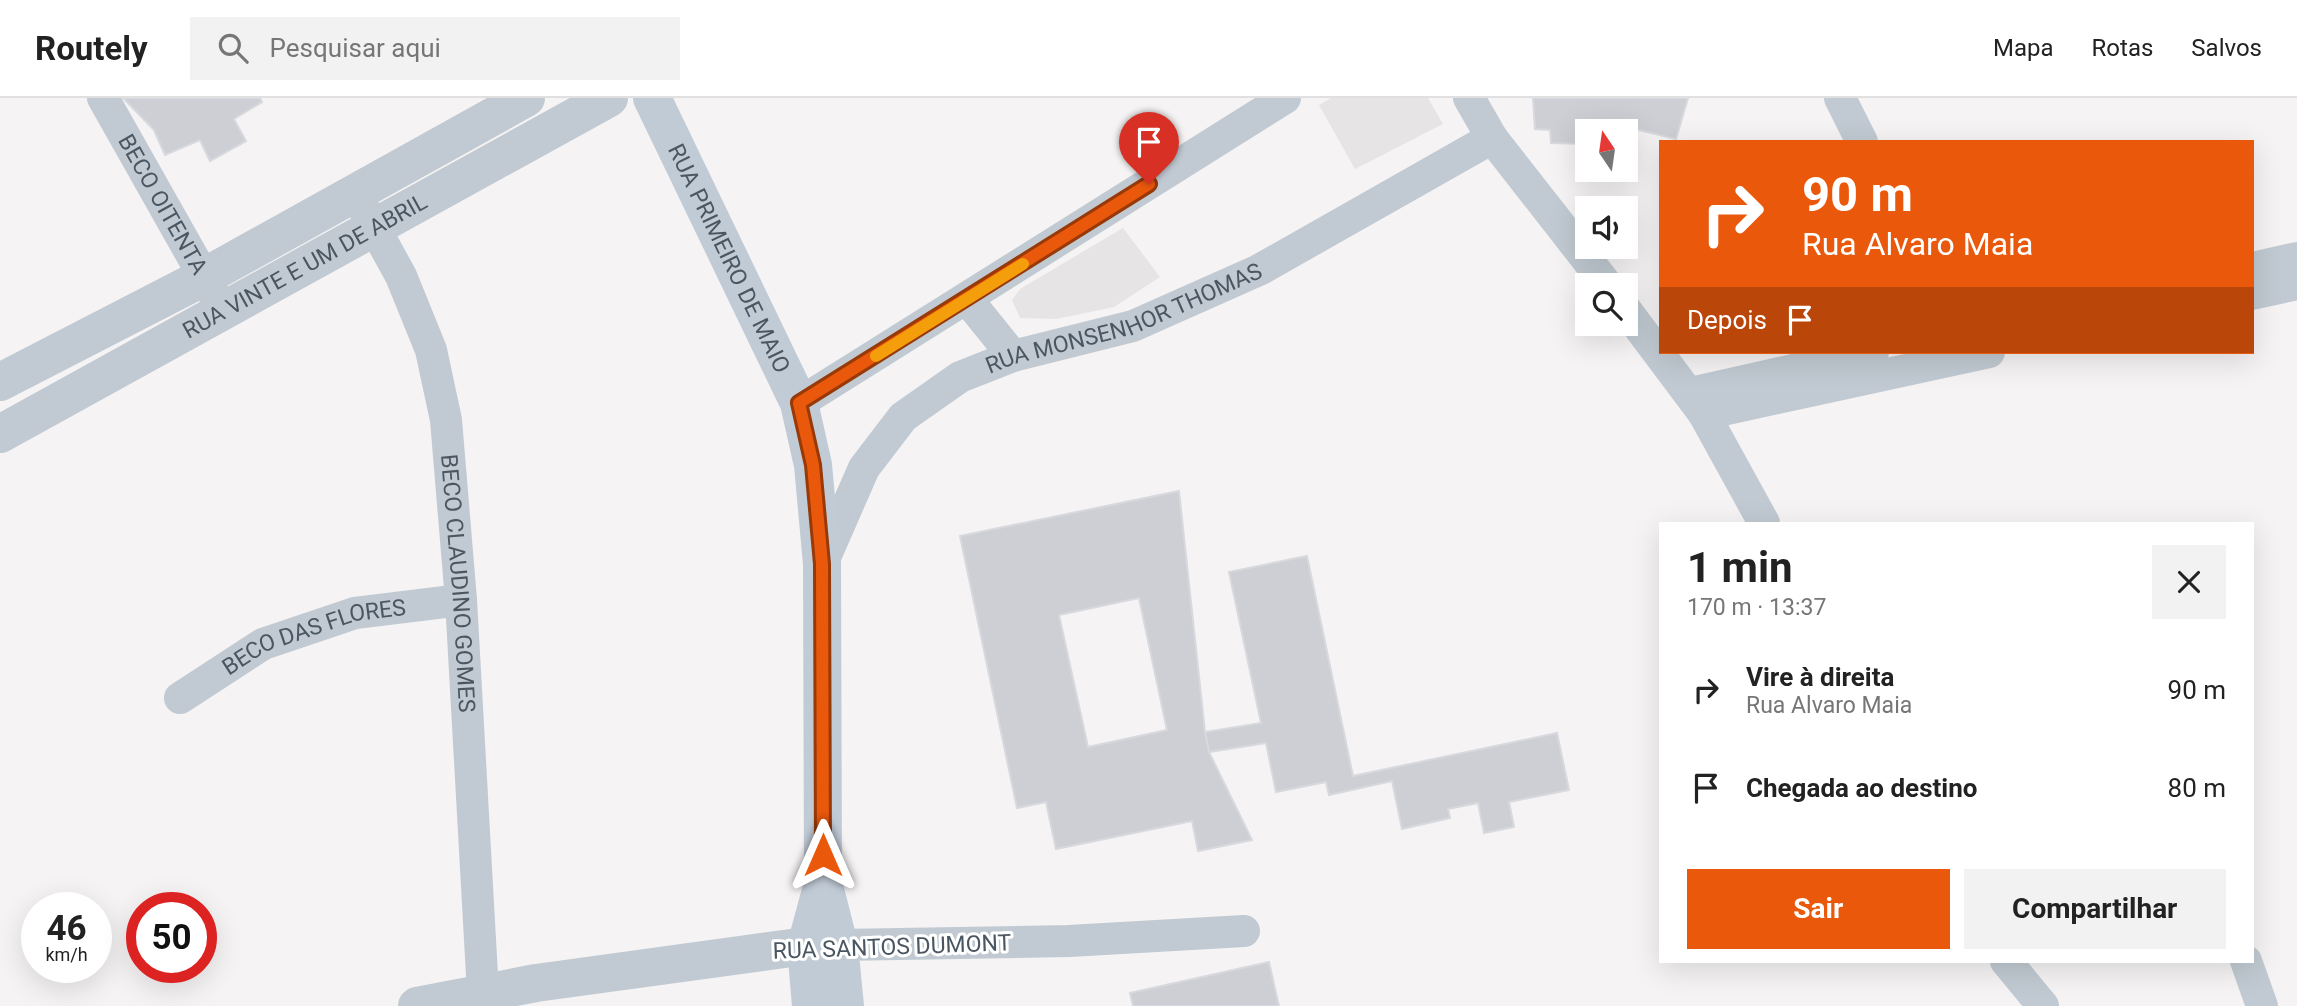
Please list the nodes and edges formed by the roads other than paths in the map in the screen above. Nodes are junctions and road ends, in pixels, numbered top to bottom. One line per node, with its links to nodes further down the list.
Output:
1 (103, 98): 15 (street, BECO OITENTA)
2 (526, 98): 10 (street, RUA VINTE E UM DE ABRIL)
3 (608, 98): 11 (street, RUA VINTE E UM DE ABRIL)
4 (652, 98): 27 (main road, RUA PRIMEIRO DE MAIO)
5 (1285, 98): 18 (street)
6 (1469, 98): 8 (street)
7 (1840, 98): 9 (street)
8 (1492, 138): 14 (street); 25 (street, RUA MONSENHOR THOMAS)
9 (1861, 140)
10 (356, 193): 11 (street, BECO CLAUDINO GOMES); 15 (street, RUA VINTE E UM DE ABRIL)
11 (375, 229): 19 (street, RUA VINTE E UM DE ABRIL); 32 (street, BECO CLAUDINO GOMES)
12 (2297, 258): 13 (street)
13 (2254, 268)
14 (1597, 273)
15 (204, 277): 19 (street, BECO OITENTA); 26 (street, RUA VINTE E UM DE ABRIL)
16 (2297, 284): 17 (street)
17 (2254, 294)
18 (967, 299): 25 (street); 27 (street)
19 (224, 312): 29 (street, RUA VINTE E UM DE ABRIL)
20 (1638, 326): 21 (street)
21 (1659, 353)
22 (1660, 354): 28 (street)
23 (1867, 354): 28 (street)
24 (1968, 354): 28 (street)
25 (1013, 356): 31 (street, RUA MONSENHOR THOMAS)
26 (0, 382)
27 (799, 403): 31 (main road, RUA PRIMEIRO DE MAIO)
28 (1697, 403): 30 (street)
29 (0, 434)
30 (1763, 522)
31 (822, 564): 35 (main road, RUA PRIMEIRO DE MAIO)
32 (461, 600): 33 (street, BECO DAS FLORES); 38 (street, BECO CLAUDINO GOMES)
33 (180, 698)
34 (1244, 931): 35 (street, RUA SANTOS DUMONT)
35 (822, 946): 39 (street, RUA SANTOS DUMONT); 41 (main road, RUA PRIMEIRO DE MAIO); 42 (main road, RUA PRIMEIRO DE MAIO)
36 (2008, 963): 43 (street)
37 (2247, 963): 44 (street)
38 (483, 993): 39 (street, RUA SANTOS DUMONT); 40 (street, RUA SANTOS DUMONT)
39 (539, 995)
40 (417, 1006)
41 (811, 1006)
42 (845, 1006)
43 (2043, 1006)
44 (2262, 1006)

